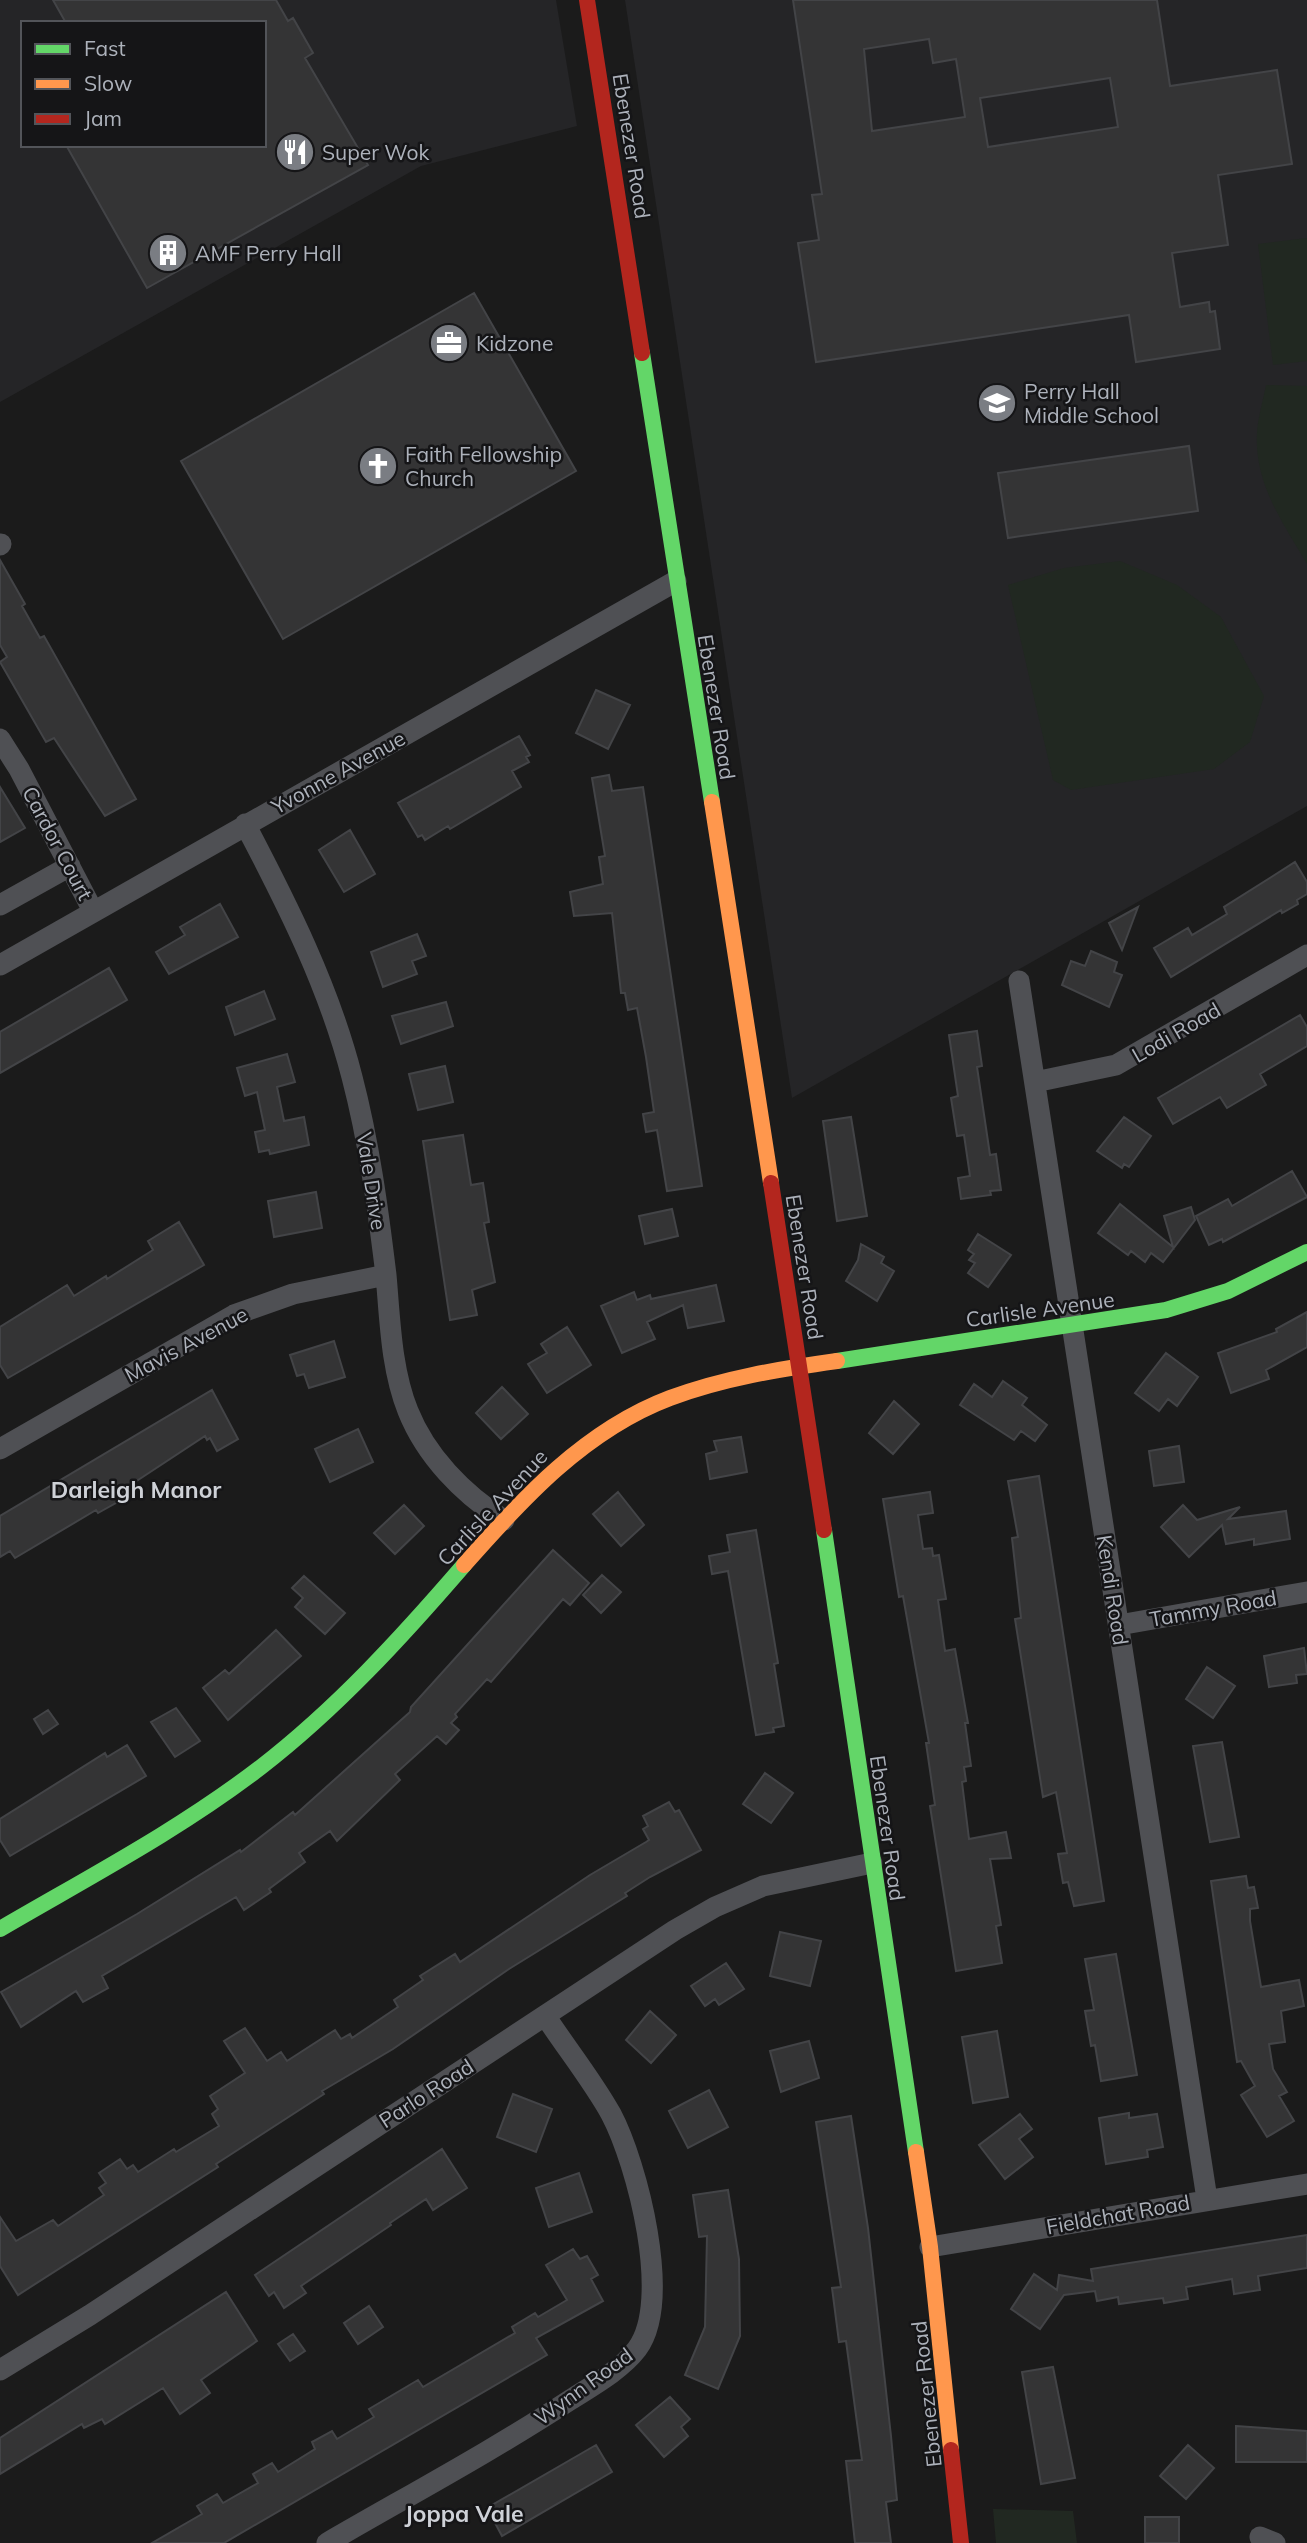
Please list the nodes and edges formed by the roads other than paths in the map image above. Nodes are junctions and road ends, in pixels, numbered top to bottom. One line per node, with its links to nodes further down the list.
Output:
1 (587, 0): 2 (street, Ebenezer Road)
2 (676, 581): 4 (street, Yvonne Avenue); 15 (street, Ebenezer Road)
3 (0, 739): 5 (street, Cardor Court)
4 (245, 824): 7 (street, Yvonne Avenue); 13 (street, Vale Drive)
5 (70, 866): 6 (street); 7 (street, Cardor Court)
6 (0, 905)
7 (93, 911): 9 (street, Yvonne Avenue)
8 (1307, 955): 11 (street, Lodi Road)
9 (0, 965)
10 (1019, 981): 11 (street, Kendi Road)
11 (1035, 1082): 14 (street, Kendi Road)
12 (1307, 1252): 14 (street, Carlisle Avenue)
13 (386, 1275): 16 (street, Mavis Avenue); 17 (street, Vale Drive)
14 (1072, 1325): 15 (street, Carlisle Avenue); 19 (street, Kendi Road)
15 (799, 1367): 17 (street, Carlisle Avenue); 20 (street, Ebenezer Road)
16 (0, 1449)
17 (504, 1520): 21 (street, Carlisle Avenue)
18 (1307, 1592): 19 (street, Tammy Road)
19 (1118, 1625): 24 (street, Kendi Road)
20 (872, 1863): 22 (street, Parlo Road); 25 (street, Ebenezer Road)
21 (0, 1929)
22 (546, 2017): 26 (street, Parlo Road); 27 (street, Wynn Road)
23 (1307, 2184): 24 (street, Fieldchat Road)
24 (1207, 2199): 25 (street, Fieldchat Road)
25 (930, 2247): 28 (street, Ebenezer Road)
26 (0, 2370)
27 (327, 2543)
28 (961, 2543)

